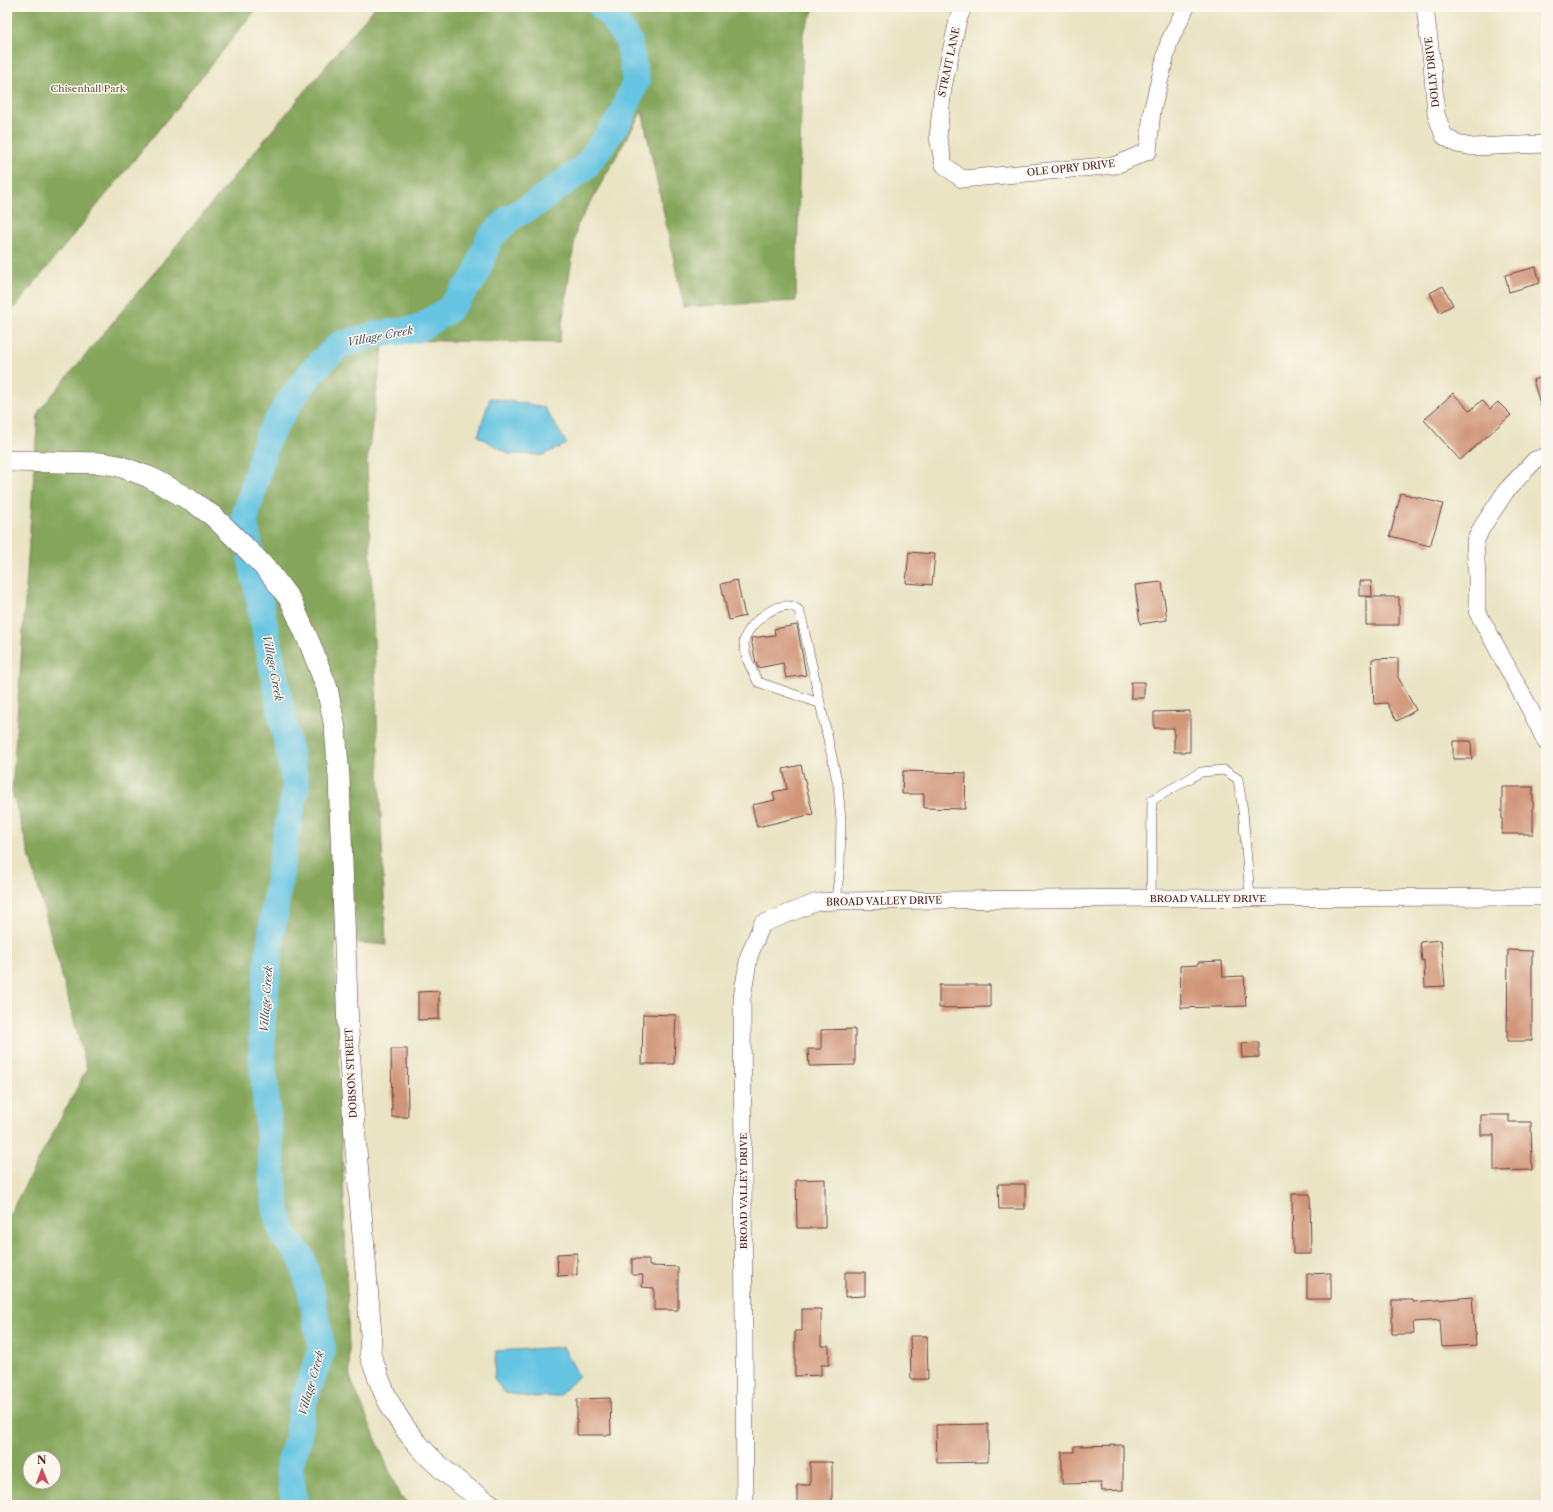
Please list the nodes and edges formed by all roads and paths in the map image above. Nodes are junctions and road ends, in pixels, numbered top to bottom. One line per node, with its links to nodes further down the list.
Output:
1 (963, 7): 5 (street, STRAIT LANE)
2 (1186, 7): 5 (street, OLE OPRY DRIVE)
3 (1425, 7): 4 (street, DOLLY DRIVE)
4 (1546, 144)
5 (944, 165)
6 (1546, 456): 9 (street)
7 (7, 460): 14 (street, DOBSON STREET)
8 (819, 703): 8 (lane); 13 (lane)
9 (1546, 742)
10 (1250, 897): 11 (street, BROAD VALLEY DRIVE); 12 (street, BROAD VALLEY DRIVE); 12 (lane)
11 (1546, 897)
12 (1152, 898): 13 (street, BROAD VALLEY DRIVE)
13 (836, 901): 15 (street, BROAD VALLEY DRIVE)
14 (491, 1505)
15 (745, 1505)

